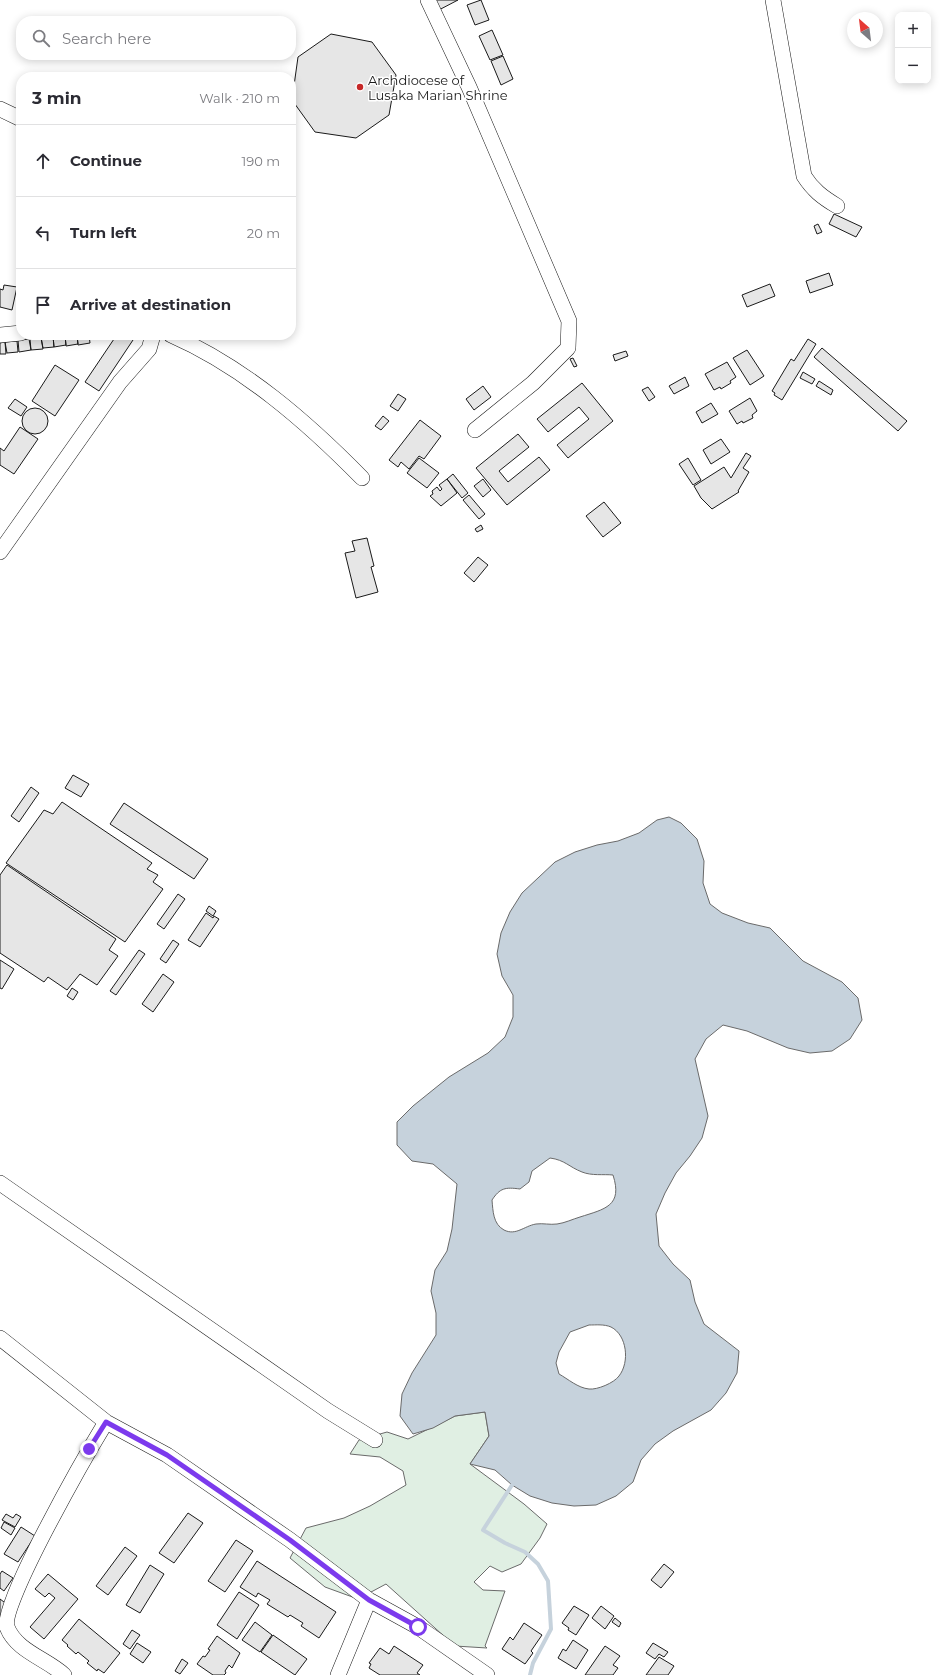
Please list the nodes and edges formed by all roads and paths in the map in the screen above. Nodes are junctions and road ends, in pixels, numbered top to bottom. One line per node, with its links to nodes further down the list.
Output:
1 (428, 0): 10 (street)
2 (773, 0): 5 (street)
3 (0, 109): 4 (street)
4 (16, 117)
5 (837, 206)
6 (16, 333): 7 (street)
7 (0, 335)
8 (152, 340): 12 (street)
9 (180, 340): 11 (street)
10 (475, 430)
11 (362, 478)
12 (0, 552)
13 (0, 1183): 16 (street)
14 (0, 1338): 15 (street)
15 (106, 1422): 17 (street); 18 (street)
16 (375, 1440)
17 (369, 1600): 19 (street); 20 (street)
18 (64, 1675)
19 (338, 1675)
20 (487, 1675)

